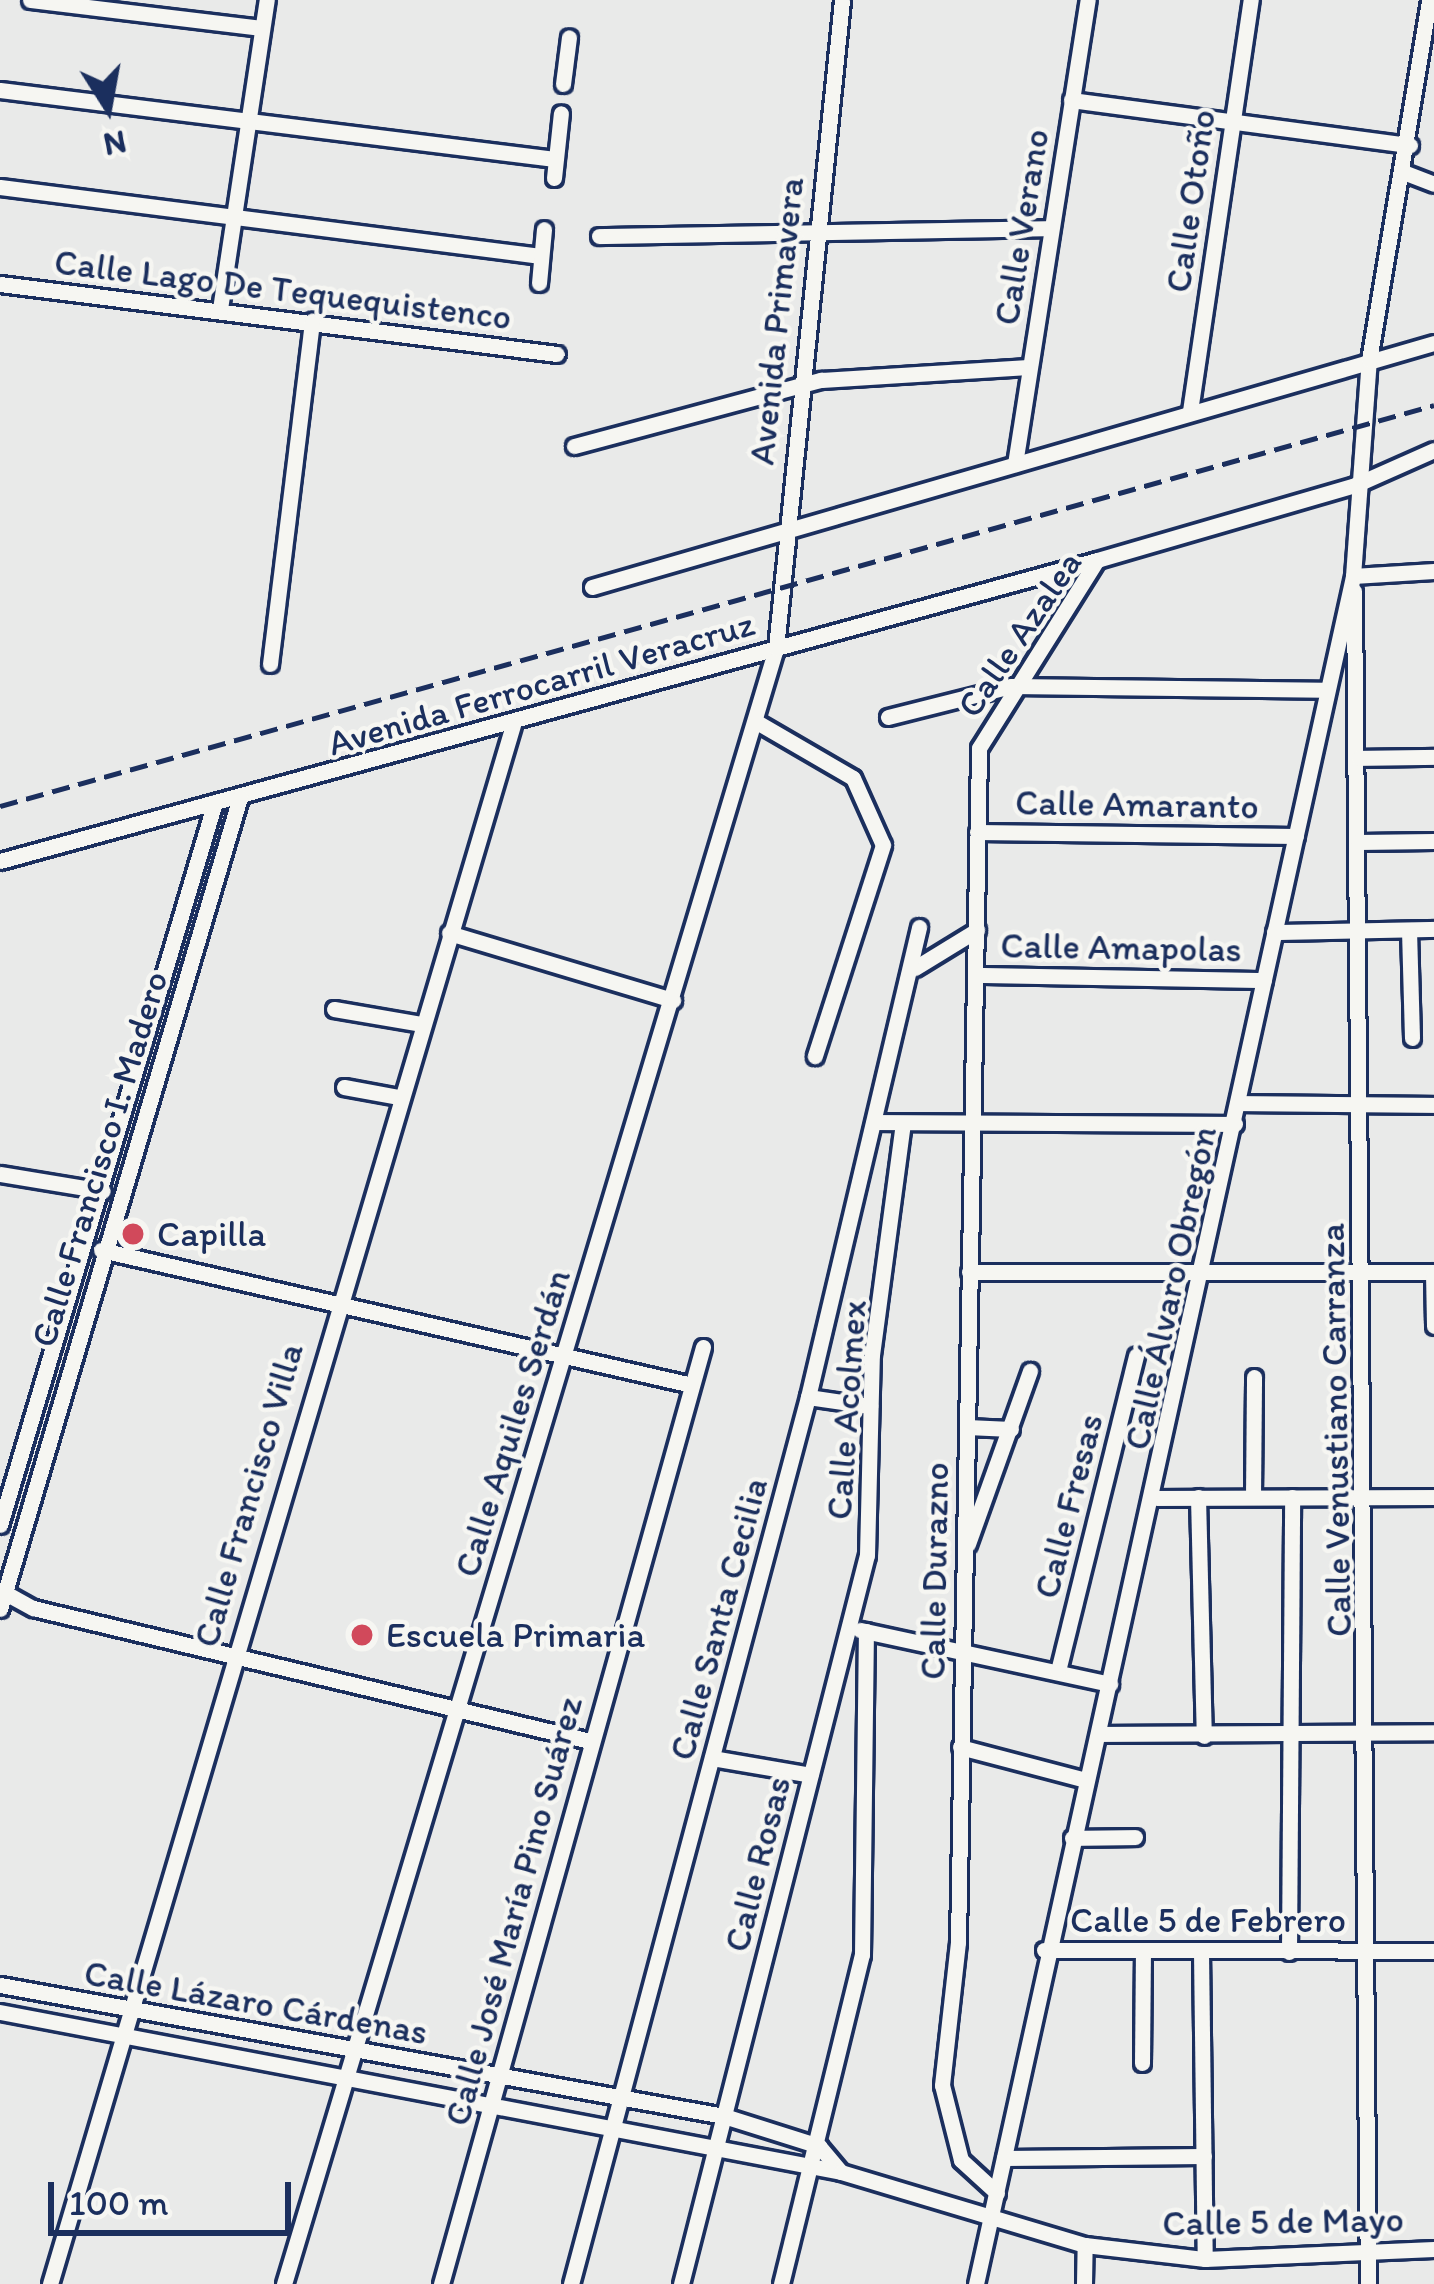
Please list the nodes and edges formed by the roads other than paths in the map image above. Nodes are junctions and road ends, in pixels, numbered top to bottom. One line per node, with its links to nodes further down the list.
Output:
1 (29, 0): 7 (street)
2 (267, 0): 7 (street)
3 (842, 0): 23 (street, Avenida Primavera)
4 (1088, 0): 12 (street, Calle Verano)
5 (1251, 0): 15 (street, Calle Otoño)
6 (1432, 0): 10 (street)
7 (260, 28): 14 (street)
8 (569, 37): 9 (street)
9 (563, 84)
10 (1427, 88): 16 (street)
11 (0, 90): 14 (street)
12 (1071, 100): 15 (street); 24 (street, Calle Verano)
13 (561, 113): 17 (street)
14 (246, 122): 17 (street); 22 (street)
15 (1232, 123): 16 (street); 37 (street, Calle Otoño)
16 (1410, 145): 18 (street)
17 (555, 160): 19 (street)
18 (1403, 172): 20 (street); 34 (street)
19 (554, 178)
20 (1434, 184)
21 (0, 187): 22 (street)
22 (233, 215): 27 (street); 30 (street)
23 (815, 227): 24 (street); 26 (street); 36 (street, Avenida Primavera)
24 (1051, 228): 35 (street, Calle Verano)
25 (544, 229): 27 (street)
26 (599, 236)
27 (542, 256): 28 (street)
28 (539, 283)
29 (0, 284): 30 (street, Calle Lago De Tequequistenco)
30 (220, 308): 31 (street, Calle Lago De Tequequistenco)
31 (312, 321): 33 (street, Calle Lago De Tequequistenco); 48 (street)
32 (1434, 343): 34 (street)
33 (557, 354)
34 (1370, 360): 37 (street); 41 (street, Calle Álvaro Obregón)
35 (1029, 368): 36 (street); 40 (street, Calle Verano)
36 (800, 386): 38 (street); 42 (street, Avenida Primavera)
37 (1190, 411): 40 (street)
38 (574, 446)
39 (1434, 450): 41 (street, Calle Azalea)
40 (1015, 464): 42 (street)
41 (1355, 485): 43 (street, Calle Azalea); 45 (street, Calle Álvaro Obregón)
42 (785, 530): 46 (street); 47 (street, Avenida Primavera)
43 (1097, 560): 47 (street, Avenida Ferrocarril Veracruz); 49 (street, Calle Azalea)
44 (1434, 571): 45 (street)
45 (1353, 576): 50 (street, Calle Álvaro Obregón); 55 (street, Calle Venustiano Carranza)
46 (592, 587)
47 (776, 648): 52 (street, Calle Aquiles Serdán); 53 (street, Avenida Ferrocarril Veracruz)
48 (270, 664)
49 (1011, 686): 50 (street); 51 (street); 58 (street, Calle Azalea)
50 (1323, 690): 59 (street, Calle Álvaro Obregón)
51 (888, 717)
52 (755, 721): 73 (street, Calle Aquiles Serdán); 77 (street)
53 (513, 725): 56 (street, Avenida Ferrocarril Veracruz); 69 (street, Calle Francisco Villa)
54 (1434, 757): 55 (street)
55 (1359, 758): 61 (street, Calle Venustiano Carranza)
56 (240, 797): 57 (street, Avenida Ferrocarril Veracruz); 89 (street, Calle Francisco I. Madero)
57 (215, 802): 62 (street, Avenida Ferrocarril Veracruz); 88 (street, Calle Francisco I. Madero)
58 (977, 832): 59 (street, Calle Amaranto); 65 (street, Calle Azalea)
59 (1297, 836): 67 (street, Calle Álvaro Obregón)
60 (1434, 841): 61 (street)
61 (1358, 842): 68 (street, Calle Venustiano Carranza)
62 (0, 861)
63 (919, 927): 70 (street, Calle Santa Cecilia)
64 (1434, 929): 66 (street)
65 (976, 930): 70 (street); 71 (street, Calle Durazno)
66 (1409, 930): 68 (street); 76 (street)
67 (1274, 932): 68 (street); 72 (street, Calle Álvaro Obregón)
68 (1357, 932): 81 (street, Calle Venustiano Carranza)
69 (449, 933): 73 (street); 75 (street, Calle Francisco Villa)
70 (915, 968): 83 (street, Calle Santa Cecilia)
71 (977, 975): 72 (street, Calle Amapolas); 85 (street, Calle Durazno)
72 (1264, 980): 80 (street, Calle Álvaro Obregón)
73 (673, 1000): 98 (street, Calle Aquiles Serdán)
74 (334, 1009): 75 (street)
75 (422, 1024): 79 (street, Calle Francisco Villa)
76 (1412, 1038)
77 (815, 1056)
78 (344, 1087): 79 (street)
79 (399, 1097): 95 (street, Calle Francisco Villa)
80 (1239, 1103): 81 (street); 86 (street, Calle Álvaro Obregón)
81 (1363, 1105): 82 (street); 93 (street, Calle Venustiano Carranza)
82 (1434, 1105)
83 (877, 1122): 84 (street); 103 (street, Calle Santa Cecilia)
84 (903, 1123): 85 (street); 104 (street, Calle Acolmex)
85 (975, 1123): 86 (street); 92 (street, Calle Durazno)
86 (1235, 1124): 91 (street, Calle Álvaro Obregón)
87 (0, 1174): 88 (street)
88 (98, 1190): 89 (street); 107 (street, Calle Francisco I. Madero)
89 (118, 1194): 90 (street, Calle Francisco I. Madero)
90 (101, 1250): 95 (street); 116 (street, Calle Francisco I. Madero)
91 (1202, 1271): 92 (street); 93 (street); 112 (street, Calle Álvaro Obregón)
92 (969, 1272): 105 (street, Calle Durazno)
93 (1362, 1272): 94 (street); 110 (street, Calle Venustiano Carranza)
94 (1434, 1272): 96 (street)
95 (337, 1301): 98 (street); 120 (street, Calle Francisco Villa)
96 (1434, 1326)
97 (703, 1347): 102 (street, Calle José María Pino Suárez)
98 (564, 1352): 102 (street); 123 (street, Calle Aquiles Serdán)
99 (1136, 1355): 121 (street, Calle Fresas)
100 (1030, 1372): 106 (street)
101 (1254, 1377): 108 (street)
102 (692, 1385): 129 (street, Calle José María Pino Suárez)
103 (808, 1397): 104 (street); 131 (street, Calle Santa Cecilia)
104 (870, 1406): 117 (street, Calle Acolmex)
105 (968, 1427): 106 (street); 115 (street, Calle Durazno)
106 (1011, 1429): 115 (street)
107 (4, 1497): 114 (street, Calle Francisco I. Madero)
108 (1253, 1497): 109 (street); 113 (street)
109 (1292, 1497): 110 (street); 124 (street)
110 (1369, 1497): 111 (street); 125 (street, Calle Venustiano Carranza)
111 (1434, 1497)
112 (1156, 1498): 113 (street); 122 (street, Calle Álvaro Obregón)
113 (1198, 1498): 128 (street)
114 (0, 1525)
115 (966, 1549): 119 (street, Calle Durazno)
116 (2, 1598): 120 (street)
117 (848, 1628): 118 (street); 132 (street, Calle Rosas)
118 (866, 1631): 119 (street); 154 (street)
119 (963, 1650): 121 (street); 130 (street, Calle Durazno)
120 (233, 1652): 123 (street); 143 (street, Calle Francisco Villa)
121 (1058, 1671): 122 (street)
122 (1110, 1684): 127 (street, Calle Álvaro Obregón)
123 (455, 1710): 129 (street); 146 (street, Calle Aquiles Serdán)
124 (1292, 1732): 125 (street); 128 (street); 140 (street)
125 (1369, 1732): 126 (street); 137 (street, Calle Venustiano Carranza)
126 (1434, 1732)
127 (1098, 1734): 128 (street); 133 (street, Calle Álvaro Obregón)
128 (1204, 1736)
129 (590, 1742): 149 (street, Calle José María Pino Suárez)
130 (960, 1747): 133 (street); 160 (street, Calle Durazno)
131 (712, 1758): 132 (street); 150 (street, Calle Santa Cecilia)
132 (811, 1775): 152 (street, Calle Rosas)
133 (1087, 1780): 134 (street, Calle Álvaro Obregón)
134 (1072, 1838): 135 (street); 136 (street, Calle Álvaro Obregón)
135 (1135, 1838)
136 (1044, 1950): 138 (street, Calle 5 de Febrero); 157 (street, Calle Álvaro Obregón)
137 (1372, 1950): 140 (street, Calle 5 de Febrero); 141 (street, Calle 5 de Febrero); 164 (street, Calle Venustiano Carranza)
138 (1142, 1951): 139 (street, Calle 5 de Febrero); 147 (street)
139 (1202, 1951): 140 (street, Calle 5 de Febrero); 156 (street)
140 (1289, 1952)
141 (1434, 1952)
142 (0, 1985): 143 (street, Calle Lázaro Cárdenas)
143 (127, 2009): 145 (street, Calle Francisco Villa); 146 (street, Calle Lázaro Cárdenas)
144 (0, 2012): 145 (street, Calle Lázaro Cárdenas)
145 (120, 2034): 148 (street, Calle Lázaro Cárdenas); 166 (street, Calle Francisco Villa)
146 (358, 2052): 148 (street, Calle Aquiles Serdán); 149 (street, Calle Lázaro Cárdenas)
147 (1142, 2062)
148 (349, 2078): 151 (street, Calle Lázaro Cárdenas); 167 (street, Calle Aquiles Serdán)
149 (500, 2078): 150 (street, Calle Lázaro Cárdenas); 151 (street, Calle José María Pino Suárez)
150 (620, 2094): 152 (street, Calle Lázaro Cárdenas); 153 (street, Calle Santa Cecilia)
151 (491, 2104): 153 (street, Calle Lázaro Cárdenas); 168 (street, Calle José María Pino Suárez)
152 (724, 2116): 154 (street, Calle Lázaro Cárdenas); 155 (street)
153 (610, 2131): 155 (street, Calle Lázaro Cárdenas); 169 (street, Calle Santa Cecilia)
154 (819, 2146): 158 (street); 159 (street)
155 (717, 2150): 159 (street, Calle Lázaro Cárdenas); 170 (street)
156 (1204, 2156): 157 (street); 165 (street)
157 (1004, 2158): 160 (street, Calle Álvaro Obregón)
158 (842, 2172): 159 (street, Calle Lázaro Cárdenas); 161 (street, Calle Lázaro Cárdenas)
159 (810, 2173): 171 (street)
160 (998, 2193): 161 (street, Calle Álvaro Obregón)
161 (992, 2222): 162 (street, Calle 5 de Mayo); 172 (street, Calle Álvaro Obregón)
162 (1084, 2246): 165 (street, Calle 5 de Mayo); 173 (street)
163 (1434, 2248): 164 (street, Calle 5 de Mayo)
164 (1368, 2249): 165 (street, Calle 5 de Mayo); 174 (street, Calle Venustiano Carranza)
165 (1204, 2259)
166 (50, 2284)
167 (284, 2284)
168 (441, 2284)
169 (571, 2284)
170 (681, 2284)
171 (781, 2284)
172 (976, 2284)
173 (1084, 2284)
174 (1368, 2284)

